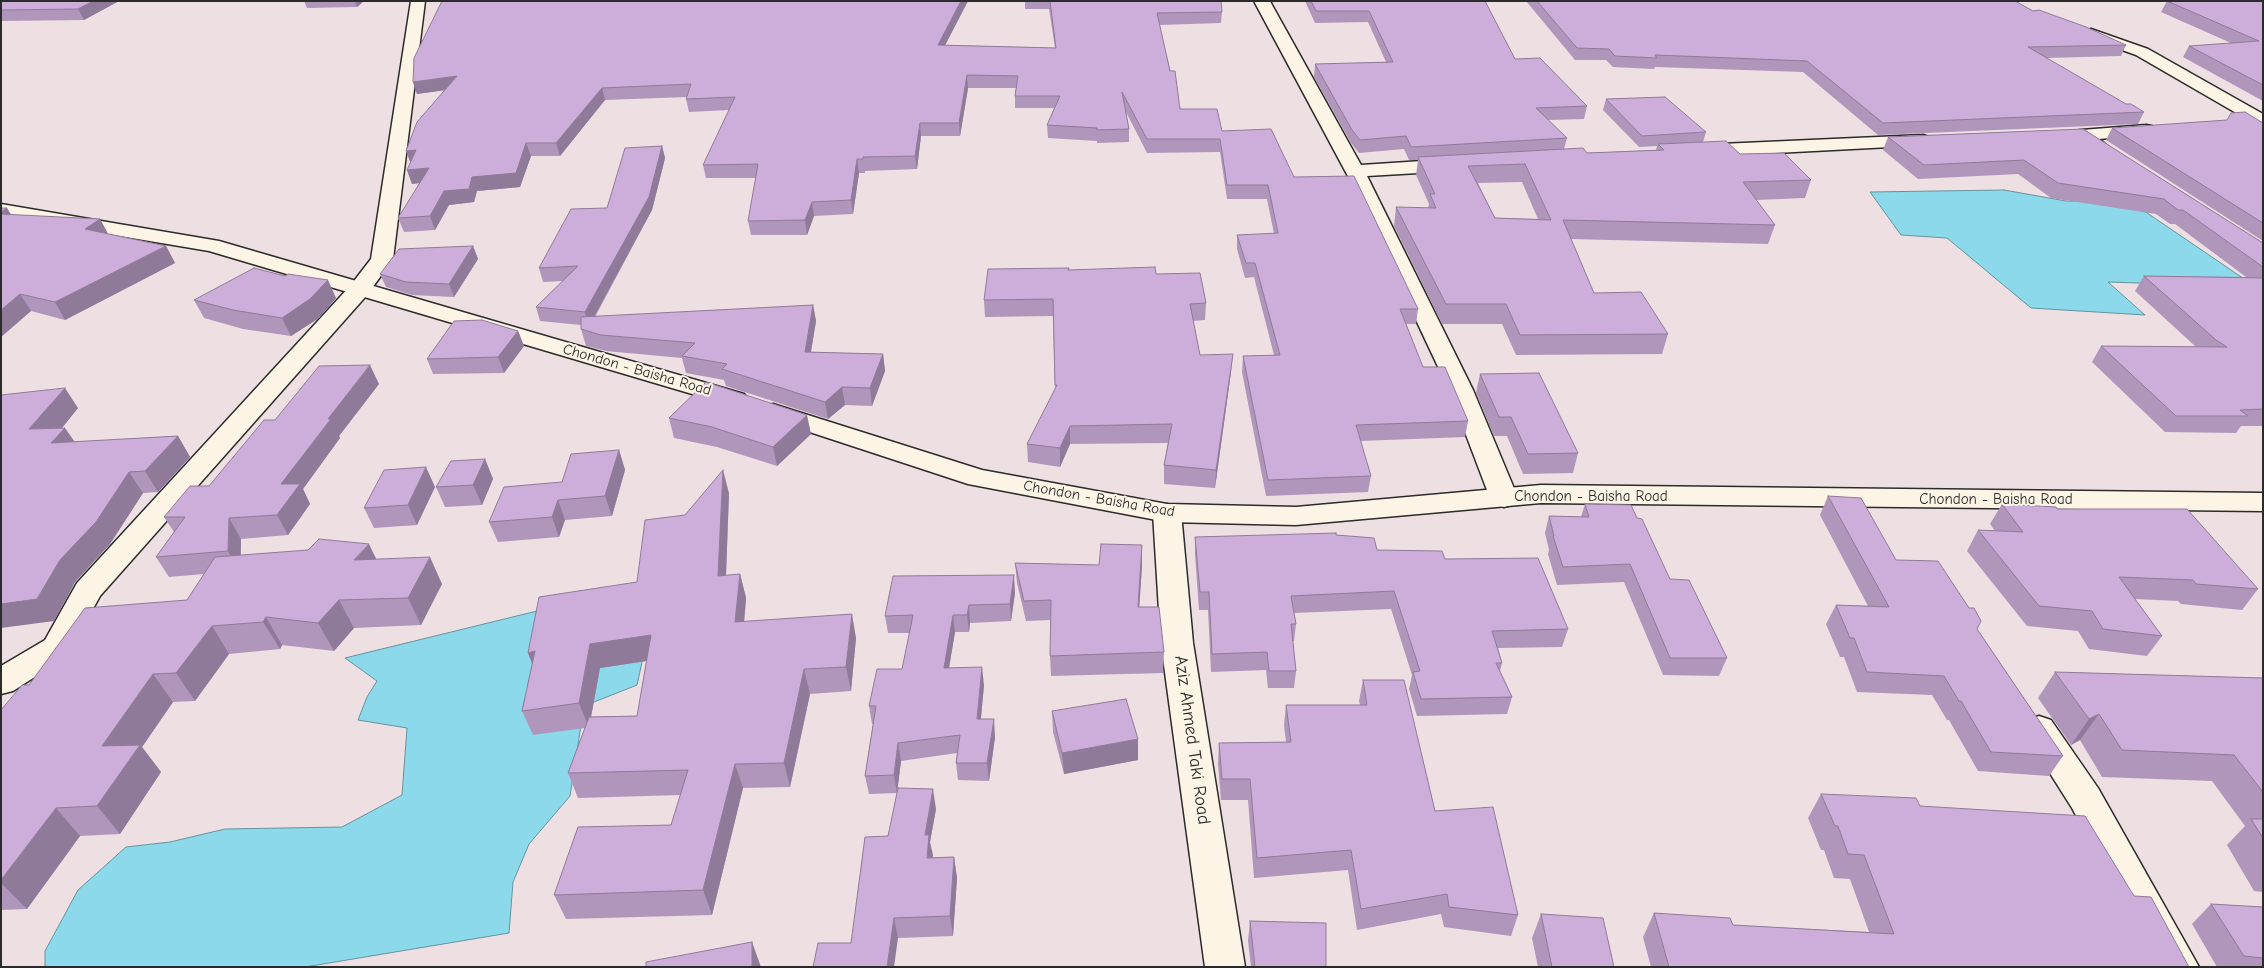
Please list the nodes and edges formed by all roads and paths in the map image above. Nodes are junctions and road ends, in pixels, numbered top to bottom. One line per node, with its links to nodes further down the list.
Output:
1 (418, 1): 14 (street)
2 (1260, 1): 12 (street)
3 (2079, 30): 4 (street)
4 (2263, 122)
5 (2167, 129): 6 (street)
6 (2081, 135): 7 (street); 10 (street)
7 (2062, 136)
8 (1944, 140): 9 (street)
9 (1678, 152)
10 (2116, 159)
11 (1472, 164): 12 (street)
12 (1355, 170): 15 (street)
13 (1, 210): 14 (street, Chondon - Baisha Road)
14 (359, 290): 17 (street, Chondon - Baisha Road); 18 (street)
15 (1504, 498): 16 (street, Chondon - Baisha Road); 17 (street, Chondon - Baisha Road)
16 (2263, 502)
17 (1167, 513): 20 (street, Aziz Ahmed Taki Road)
18 (1, 682)
19 (2021, 703): 21 (street)
20 (1225, 967)
21 (2178, 967)

